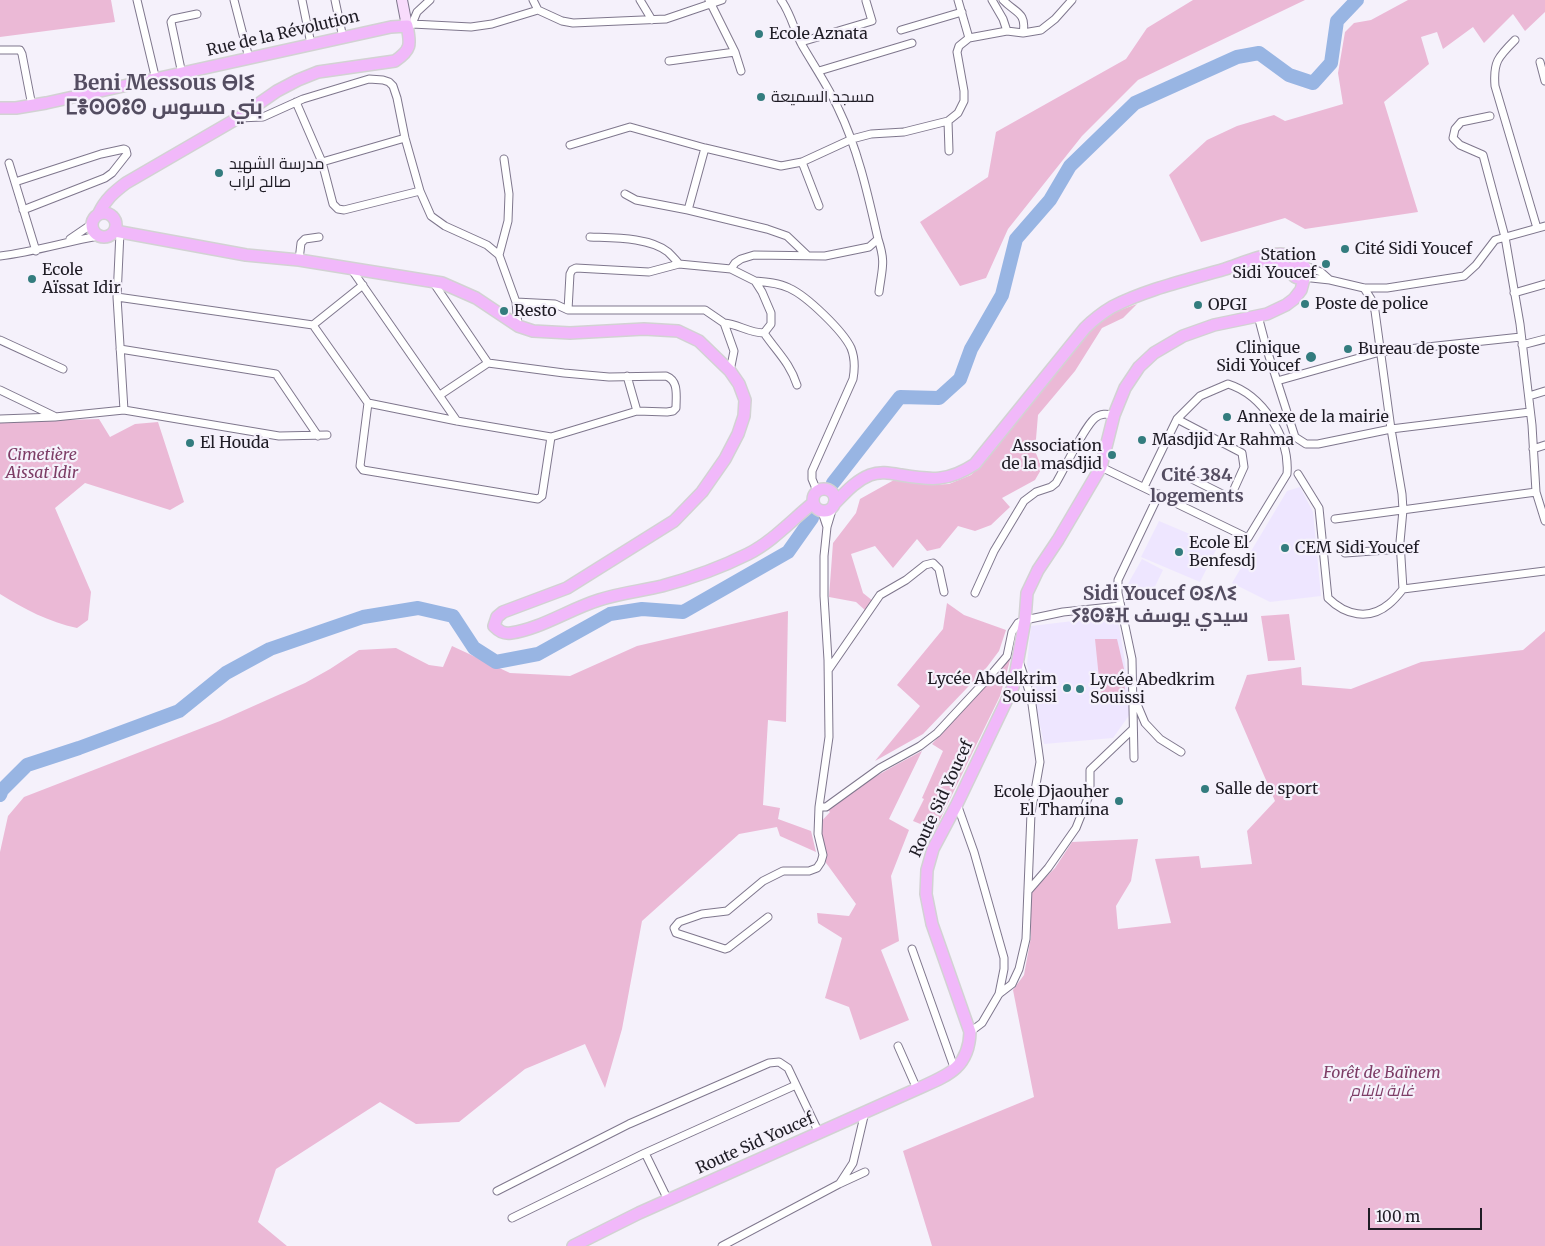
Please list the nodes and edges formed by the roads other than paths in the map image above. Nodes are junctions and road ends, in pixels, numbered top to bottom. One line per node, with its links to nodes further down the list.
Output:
1 (137, 0): 39 (street)
2 (234, 0): 33 (street)
3 (302, 0): 30 (street)
4 (335, 0): 25 (street)
5 (402, 0): 21 (main road)
6 (430, 0): 21 (street)
7 (533, 0): 17 (street)
8 (640, 0): 20 (street)
9 (722, 0): 16 (street)
10 (780, 0): 28 (street)
11 (958, 0): 18 (street)
12 (992, 0): 23 (street)
13 (1003, 0): 24 (street)
14 (1072, 0): 24 (street)
15 (866, 1): 28 (street)
16 (710, 2): 20 (street); 32 (street)
17 (538, 10): 20 (street); 21 (street)
18 (962, 12): 22 (street); 26 (street)
19 (197, 14): 38 (street)
20 (652, 20)
21 (410, 25): 25 (main road, Rue de la Révolution); 45 (main road)
22 (901, 30)
23 (1007, 31): 24 (street); 26 (street)
24 (1023, 33)
25 (343, 38): 30 (main road, Rue de la Révolution)
26 (969, 38): 46 (street)
27 (1515, 40): 66 (street)
28 (801, 42): 37 (street)
29 (912, 43): 37 (street)
30 (311, 44): 33 (main road, Rue de la Révolution)
31 (0, 50): 42 (street)
32 (736, 52): 34 (street); 36 (street)
33 (249, 58): 38 (main road, Rue de la Révolution)
34 (669, 61)
35 (1540, 62): 40 (street)
36 (741, 71)
37 (819, 71): 48 (street)
38 (182, 74): 39 (main road, Rue de la Révolution)
39 (156, 80): 42 (main road, Rue de la Révolution)
40 (1545, 81)
41 (296, 102): 45 (street); 47 (street); 53 (street)
42 (32, 106): 43 (main road, Rue de la Révolution)
43 (0, 108)
44 (1490, 116): 71 (street)
45 (238, 118): 57 (main road)
46 (948, 121): 48 (street); 51 (street)
47 (405, 138): 53 (street); 58 (street)
48 (852, 139): 54 (street); 72 (street)
49 (570, 145): 50 (street)
50 (705, 148): 54 (street); 62 (street)
51 (949, 151)
52 (504, 159): 75 (street)
53 (322, 162): 58 (street)
54 (802, 162): 60 (street)
55 (9, 163): 56 (street)
56 (15, 182): 61 (street); 61 (street)
57 (118, 189): 63 (main road); 64 (main road)
58 (420, 191): 75 (street)
59 (626, 194): 62 (street)
60 (819, 206)
61 (23, 210): 74 (street)
62 (688, 210): 76 (street)
63 (99, 213): 64 (main road); 65 (main road)
64 (114, 217): 67 (main road)
65 (92, 224): 68 (main road); 73 (street)
66 (1541, 227): 71 (street)
67 (117, 232): 68 (main road); 78 (main road); 91 (street)
68 (98, 236): 73 (street)
69 (319, 237): 78 (street)
70 (590, 237): 79 (street)
71 (1504, 237): 88 (street); 90 (street)
72 (878, 239): 76 (street); 89 (street)
73 (65, 242): 74 (street)
74 (36, 251): 77 (street)
75 (499, 255): 92 (street)
76 (807, 255): 80 (street)
77 (0, 256)
78 (299, 260): 81 (main road)
79 (679, 264): 80 (street); 93 (street)
80 (731, 269): 84 (street)
81 (352, 270): 85 (main road); 87 (street)
82 (1300, 272): 83 (street); 83 (street); 94 (main road, Route Sid Youcef); 132 (main road)
83 (1330, 280): 88 (street)
84 (755, 281): 98 (street); 136 (street)
85 (433, 282): 97 (main road); 104 (street)
86 (1545, 284): 90 (street)
87 (363, 286): 96 (street); 112 (street)
88 (1364, 288): 103 (street)
89 (879, 292)
90 (1514, 293): 101 (street)
91 (117, 297): 96 (street); 102 (street)
92 (516, 302): 93 (street); 97 (street)
93 (568, 310): 95 (street)
94 (1258, 316): 108 (street); 118 (main road, Route Sid Youcef)
95 (724, 323): 98 (street); 106 (street)
96 (313, 325): 114 (street)
97 (518, 326): 106 (main road)
98 (764, 334): 109 (street)
99 (1545, 339): 101 (street)
100 (0, 340): 105 (street)
101 (1522, 341): 103 (street); 113 (street)
102 (120, 349): 115 (street); 125 (street)
103 (1380, 352): 108 (street); 123 (street)
104 (488, 363): 107 (street); 112 (street)
105 (63, 369)
106 (730, 370): 136 (main road)
107 (627, 376): 116 (street); 116 (street)
108 (1277, 381): 123 (street)
109 (797, 385)
110 (0, 390): 119 (street)
111 (1545, 391): 113 (street)
112 (440, 396): 122 (street)
113 (1529, 396): 117 (street)
114 (368, 403): 122 (street); 126 (street)
115 (124, 410): 119 (street); 125 (street)
116 (637, 411): 126 (street)
117 (1530, 412): 123 (street); 128 (street)
118 (1114, 415): 129 (main road, Route Sid Youcef); 148 (street)
119 (55, 417): 120 (street)
120 (0, 419)
121 (1177, 419): 131 (street); 133 (street); 135 (street)
122 (457, 421): 126 (street)
123 (1391, 429): 139 (street)
124 (326, 435): 125 (street)
125 (318, 436)
126 (551, 437)
127 (1545, 445): 128 (street)
128 (1532, 449): 134 (street)
129 (1101, 467): 133 (street); 150 (main road, Route Sid Youcef)
130 (1298, 474): 146 (street)
131 (1192, 479)
132 (861, 480): 136 (main road); 138 (main road)
133 (1144, 487): 135 (street)
134 (1536, 492): 137 (street); 139 (street)
135 (1159, 494): 149 (street)
136 (819, 498): 138 (main road); 138 (main road); 142 (street)
137 (1542, 499): 141 (street)
138 (834, 506): 142 (street)
139 (1403, 510): 140 (street); 143 (street)
140 (1335, 519)
141 (1545, 522)
142 (827, 527): 152 (street)
143 (1400, 549): 144 (street); 146 (street)
144 (1345, 553)
145 (1545, 571): 146 (street)
146 (1403, 589)
147 (944, 592): 152 (street)
148 (975, 593)
149 (1120, 606): 150 (street); 153 (street)
150 (1025, 620): 151 (main road, Route Sid Youcef); 158 (street)
151 (1018, 660): 157 (main road, Route Sid Youcef); 159 (street)
152 (828, 670): 158 (street)
153 (1132, 694): 154 (street); 155 (street)
154 (1133, 729): 156 (street); 159 (street)
155 (1181, 752)
156 (1134, 758)
157 (957, 804): 162 (street); 163 (main road, Route Sid Youcef)
158 (819, 807): 160 (street)
159 (1028, 891): 162 (street)
160 (768, 917)
161 (912, 949): 165 (street)
162 (999, 994): 163 (street)
163 (970, 1032): 165 (main road)
164 (898, 1046): 167 (street)
165 (955, 1070): 167 (main road, Route Sid Youcef)
166 (796, 1084): 169 (street); 170 (street); 173 (street)
167 (917, 1089): 168 (main road, Route Sid Youcef)
168 (865, 1112): 169 (main road, Route Sid Youcef); 172 (street)
169 (819, 1133): 174 (main road, Route Sid Youcef)
170 (645, 1153): 174 (street); 175 (street)
171 (865, 1172): 172 (street)
172 (839, 1184): 177 (street)
173 (497, 1191)
174 (668, 1200): 176 (main road, Route Sid Youcef)
175 (512, 1218)
176 (573, 1246)
177 (722, 1246)

